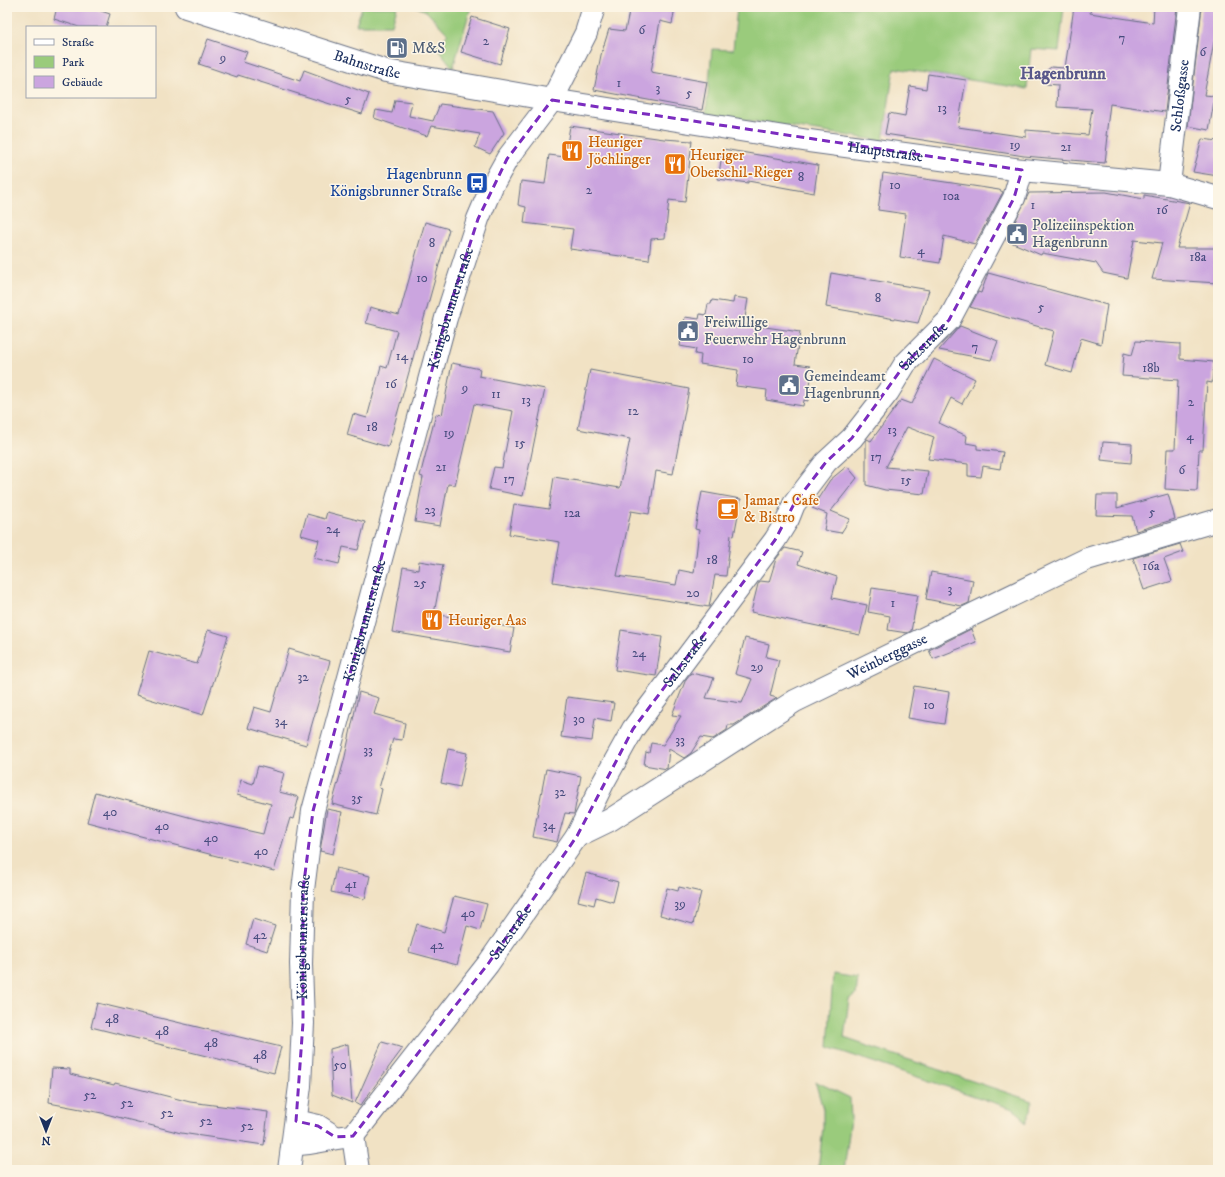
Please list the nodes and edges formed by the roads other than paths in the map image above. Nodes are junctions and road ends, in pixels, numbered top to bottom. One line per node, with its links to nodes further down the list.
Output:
1 (186, 7): 4 (street, Bahnstraße)
2 (594, 7): 4 (street, Königsbrunnerstraße)
3 (1190, 7): 6 (street, Schloßgasse)
4 (552, 100): 5 (street, Hauptstraße); 10 (street, Königsbrunnerstraße)
5 (1022, 170): 6 (street, Hauptstraße); 9 (street, Salzstraße)
6 (1169, 184): 7 (street, Hauptstraße)
7 (1218, 198)
8 (1218, 520): 9 (street, Weinberggasse)
9 (577, 836): 11 (street, Salzstraße)
10 (296, 1121): 11 (street); 12 (street, Königsbrunnerstraße)
11 (344, 1137): 12 (street); 14 (street)
12 (293, 1144): 13 (street, Königsbrunnerstraße)
13 (289, 1170)
14 (358, 1170)

